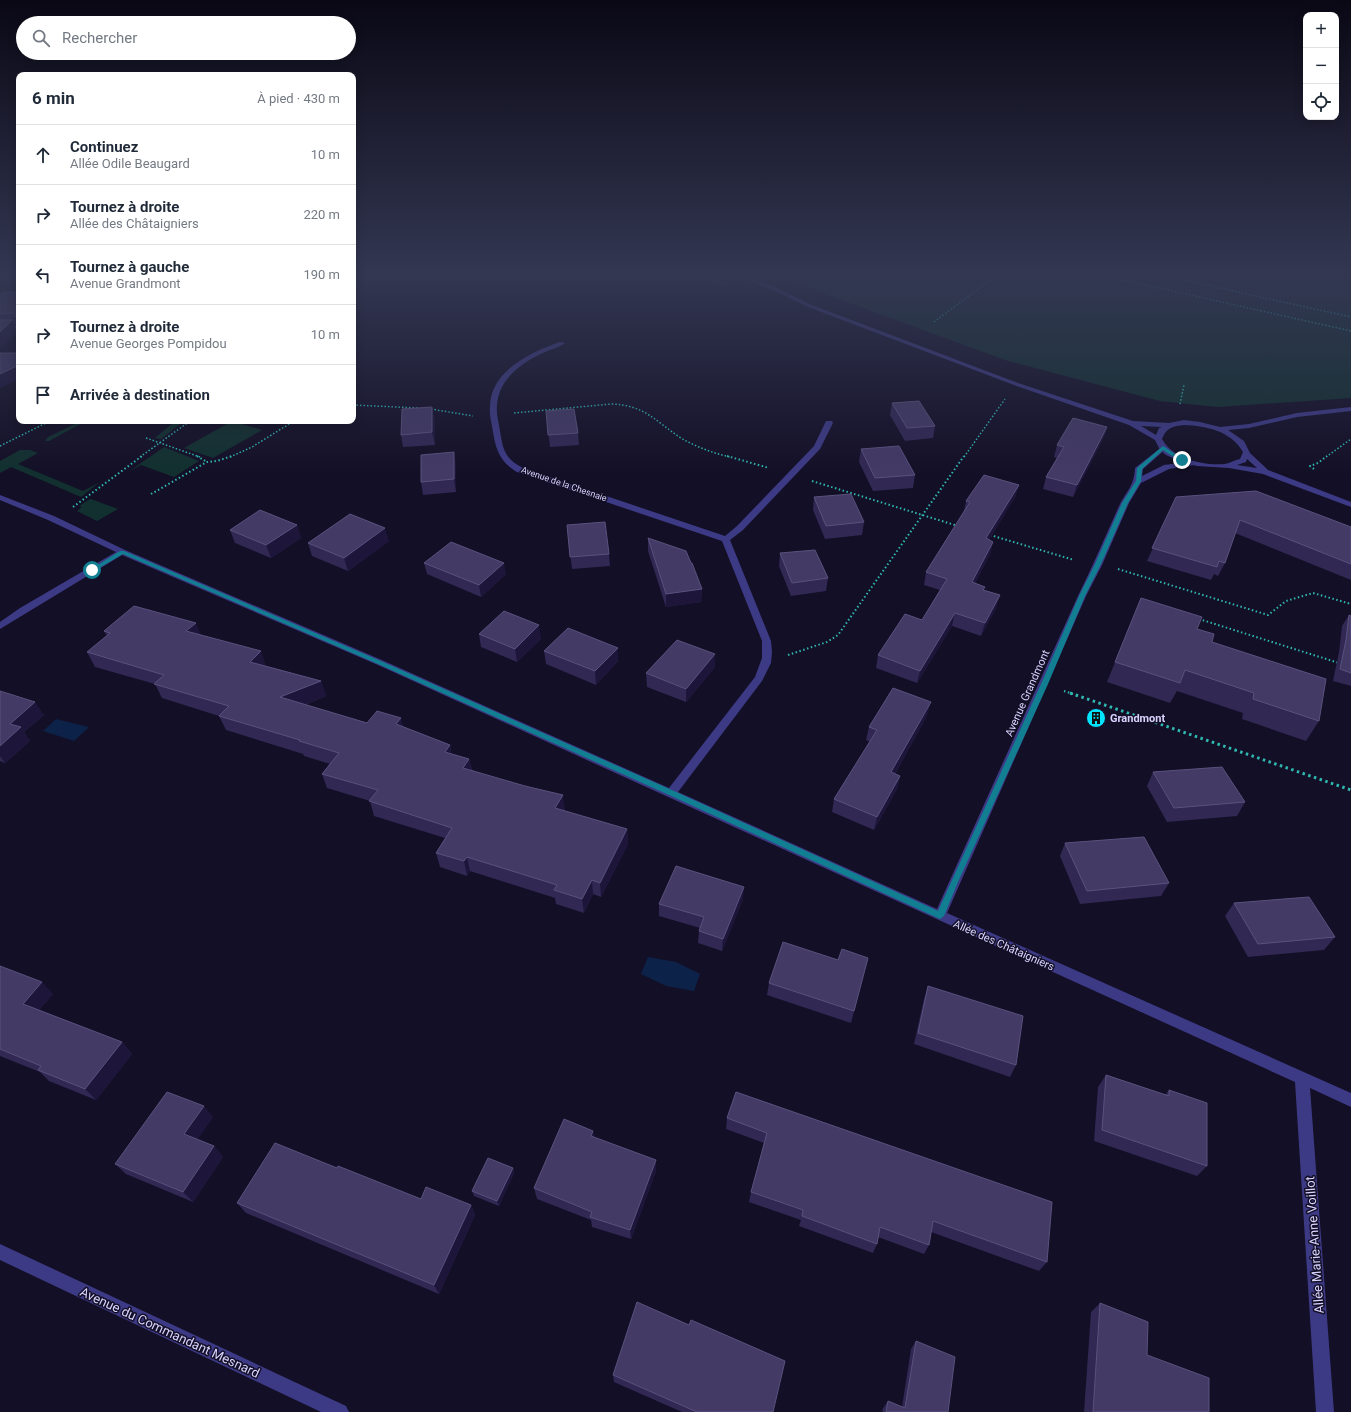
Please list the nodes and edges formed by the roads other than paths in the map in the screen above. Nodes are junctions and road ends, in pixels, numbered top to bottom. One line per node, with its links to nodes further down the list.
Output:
1 (562, 343): 19 (street, Avenue de la Chesnaie)
2 (907, 343): 5 (street)
3 (1351, 408): 7 (street)
4 (829, 423): 19 (street)
5 (1132, 423): 6 (street); 9 (street)
6 (1169, 425): 8 (street); 9 (street)
7 (1249, 426): 8 (street); 10 (street)
8 (1221, 429): 10 (street)
9 (1158, 439): 11 (street)
10 (1241, 441): 12 (street)
11 (1163, 448): 13 (street); 16 (street, Avenue Grandmont)
12 (1247, 454): 14 (street); 15 (street)
13 (1192, 463): 14 (street); 16 (street)
14 (1228, 466): 15 (street)
15 (1265, 472): 18 (street)
16 (1138, 481): 23 (street, Avenue Grandmont)
17 (0, 497): 20 (street, Allée des Châtaigniers)
18 (1351, 505)
19 (726, 539): 22 (street)
20 (122, 552): 21 (street); 22 (street, Allée des Châtaigniers)
21 (0, 626)
22 (671, 793): 23 (street, Allée des Châtaigniers)
23 (940, 916): 24 (street, Allée des Châtaigniers)
24 (1302, 1078): 25 (street, Allée des Châtaigniers); 28 (street, Allée Marie-Anne Voillot)
25 (1351, 1100)
26 (0, 1252): 27 (street, Avenue du Commandant Mesnard)
27 (340, 1412)
28 (1325, 1412)

